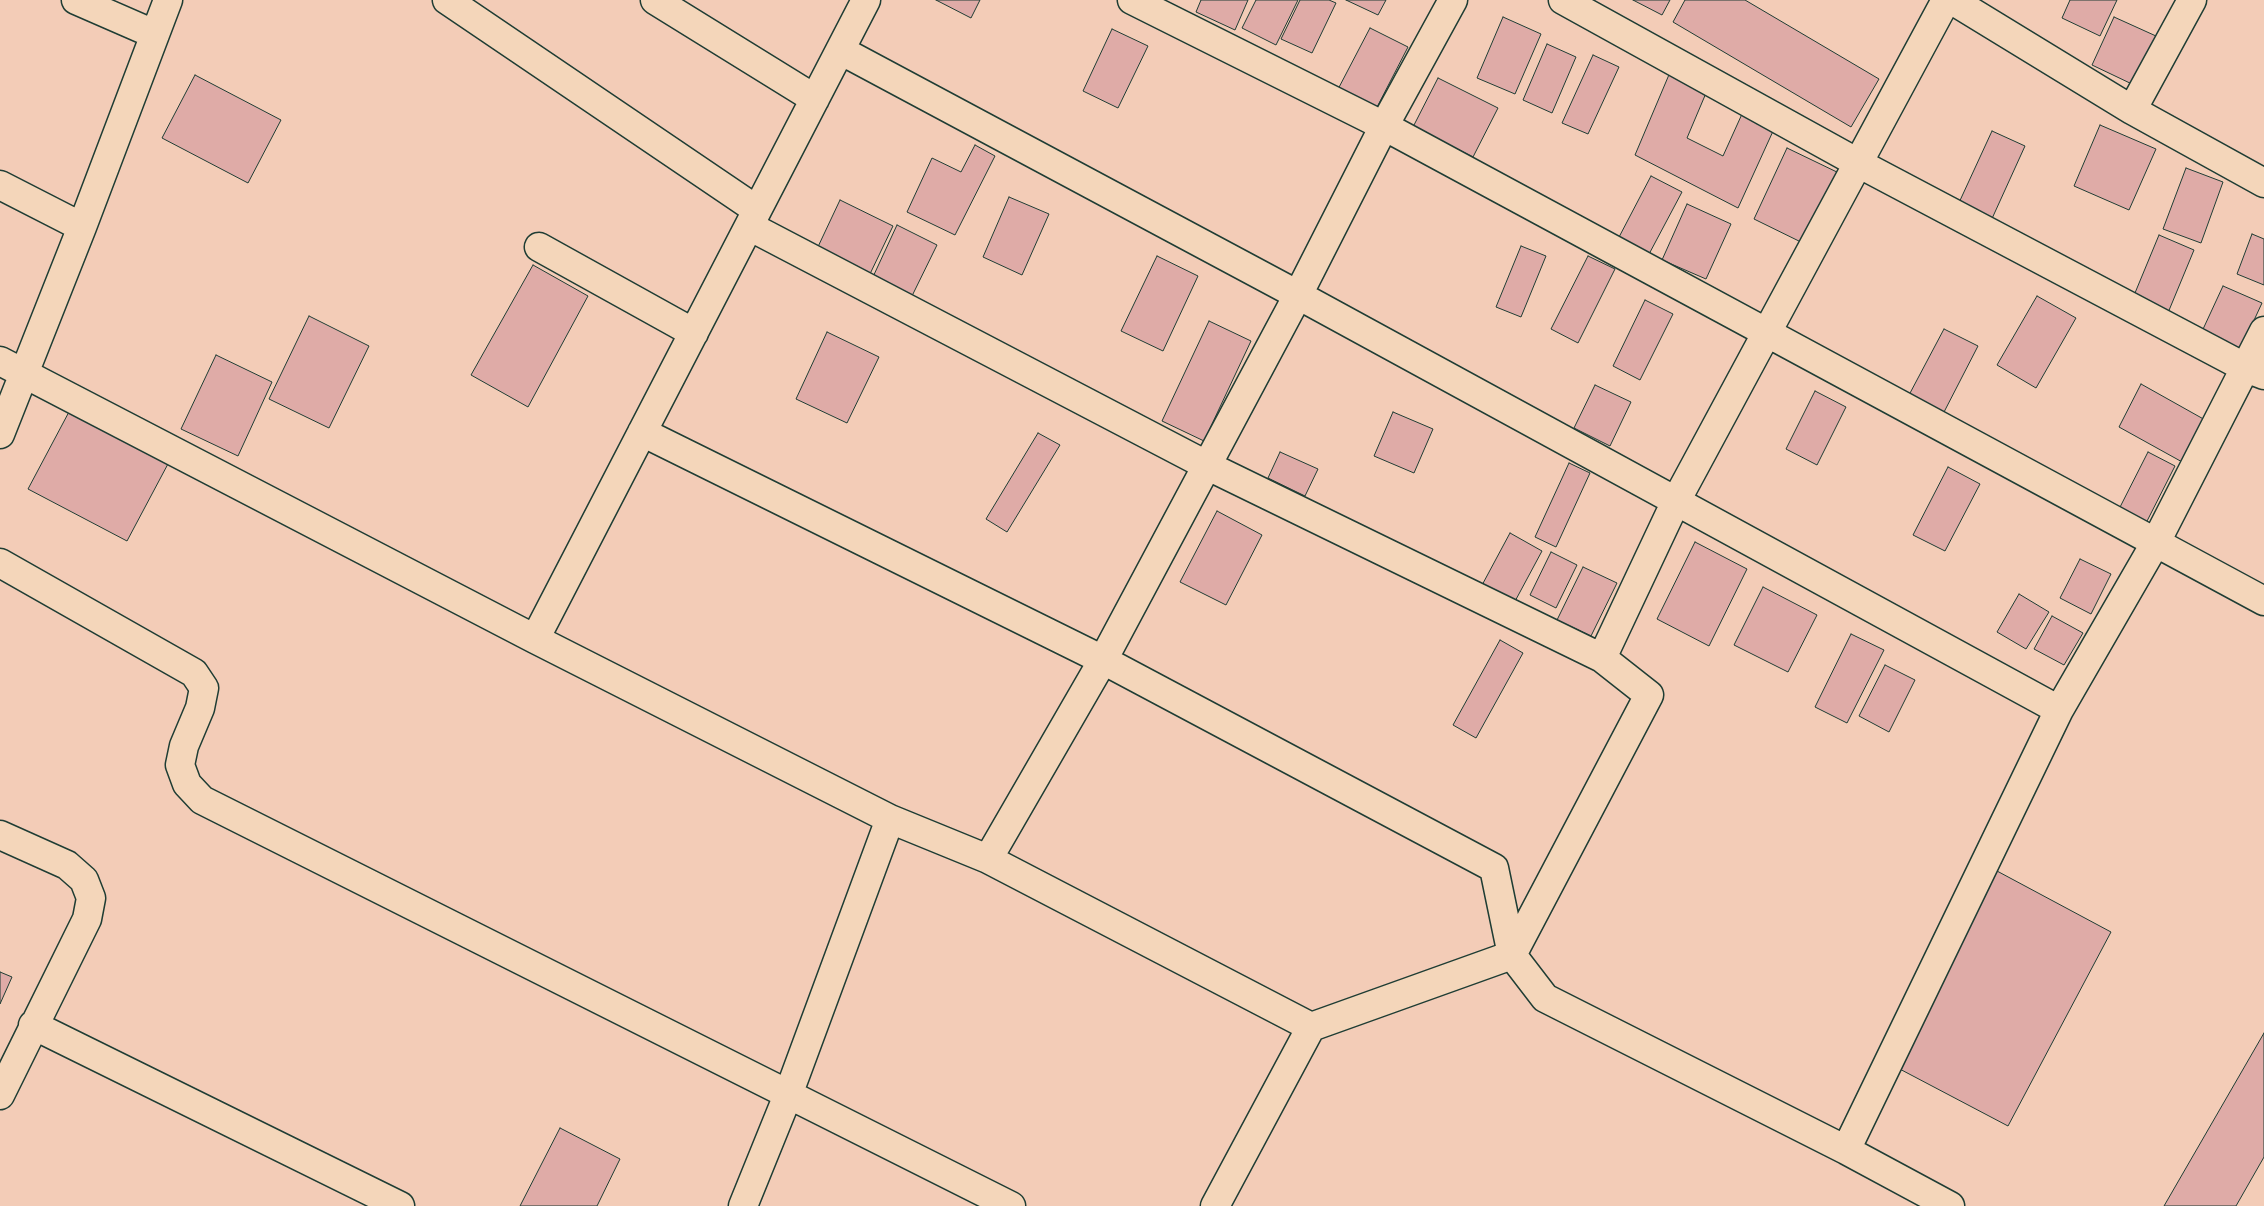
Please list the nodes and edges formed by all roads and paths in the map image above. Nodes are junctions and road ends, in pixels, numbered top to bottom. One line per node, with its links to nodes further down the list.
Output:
1 (76, 0): 12 (street)
2 (168, 0): 12 (street)
3 (447, 0): 20 (street)
4 (655, 0): 14 (street)
5 (866, 0): 13 (street)
6 (1132, 0): 16 (street)
7 (1453, 0): 16 (street)
8 (1563, 0): 17 (street)
9 (1946, 0): 17 (street)
10 (1952, 0): 15 (street)
11 (2192, 0): 15 (street)
12 (154, 34): 21 (street)
13 (840, 50): 14 (street); 23 (street)
14 (815, 99): 20 (street)
15 (2132, 110): 18 (street)
16 (1384, 126): 23 (street); 25 (street)
17 (1858, 163): 25 (street); 28 (street)
18 (2264, 183)
19 (0, 184): 21 (street)
20 (753, 218): 26 (street); 32 (street)
21 (82, 227): 29 (street)
22 (539, 247): 26 (street)
23 (1298, 295): 32 (street); 33 (street)
24 (2264, 331): 28 (street)
25 (1767, 332): 33 (street); 34 (street)
26 (694, 333): 30 (street)
27 (0, 361): 29 (street)
28 (2255, 371): 34 (street)
29 (24, 374): 31 (street); 37 (street)
30 (642, 432): 37 (street); 39 (street)
31 (0, 434)
32 (1208, 466): 38 (street); 39 (street)
33 (1676, 500): 38 (street); 40 (street)
34 (2156, 542): 36 (street); 40 (street)
35 (0, 563): 47 (street)
36 (2264, 601)
37 (535, 640): 41 (street)
38 (1602, 658): 44 (street)
39 (1104, 660): 43 (street); 44 (street)
40 (2059, 710): 49 (street)
41 (890, 819): 43 (street); 47 (street)
42 (0, 836): 45 (street)
43 (988, 859): 46 (street)
44 (1512, 955): 46 (street); 49 (street)
45 (33, 1026): 48 (street); 50 (street)
46 (1312, 1027): 53 (street)
47 (788, 1094): 51 (street); 52 (street)
48 (0, 1095)
49 (1846, 1150): 54 (street)
50 (400, 1206)
51 (743, 1206)
52 (1011, 1206)
53 (1215, 1206)
54 (1950, 1206)

